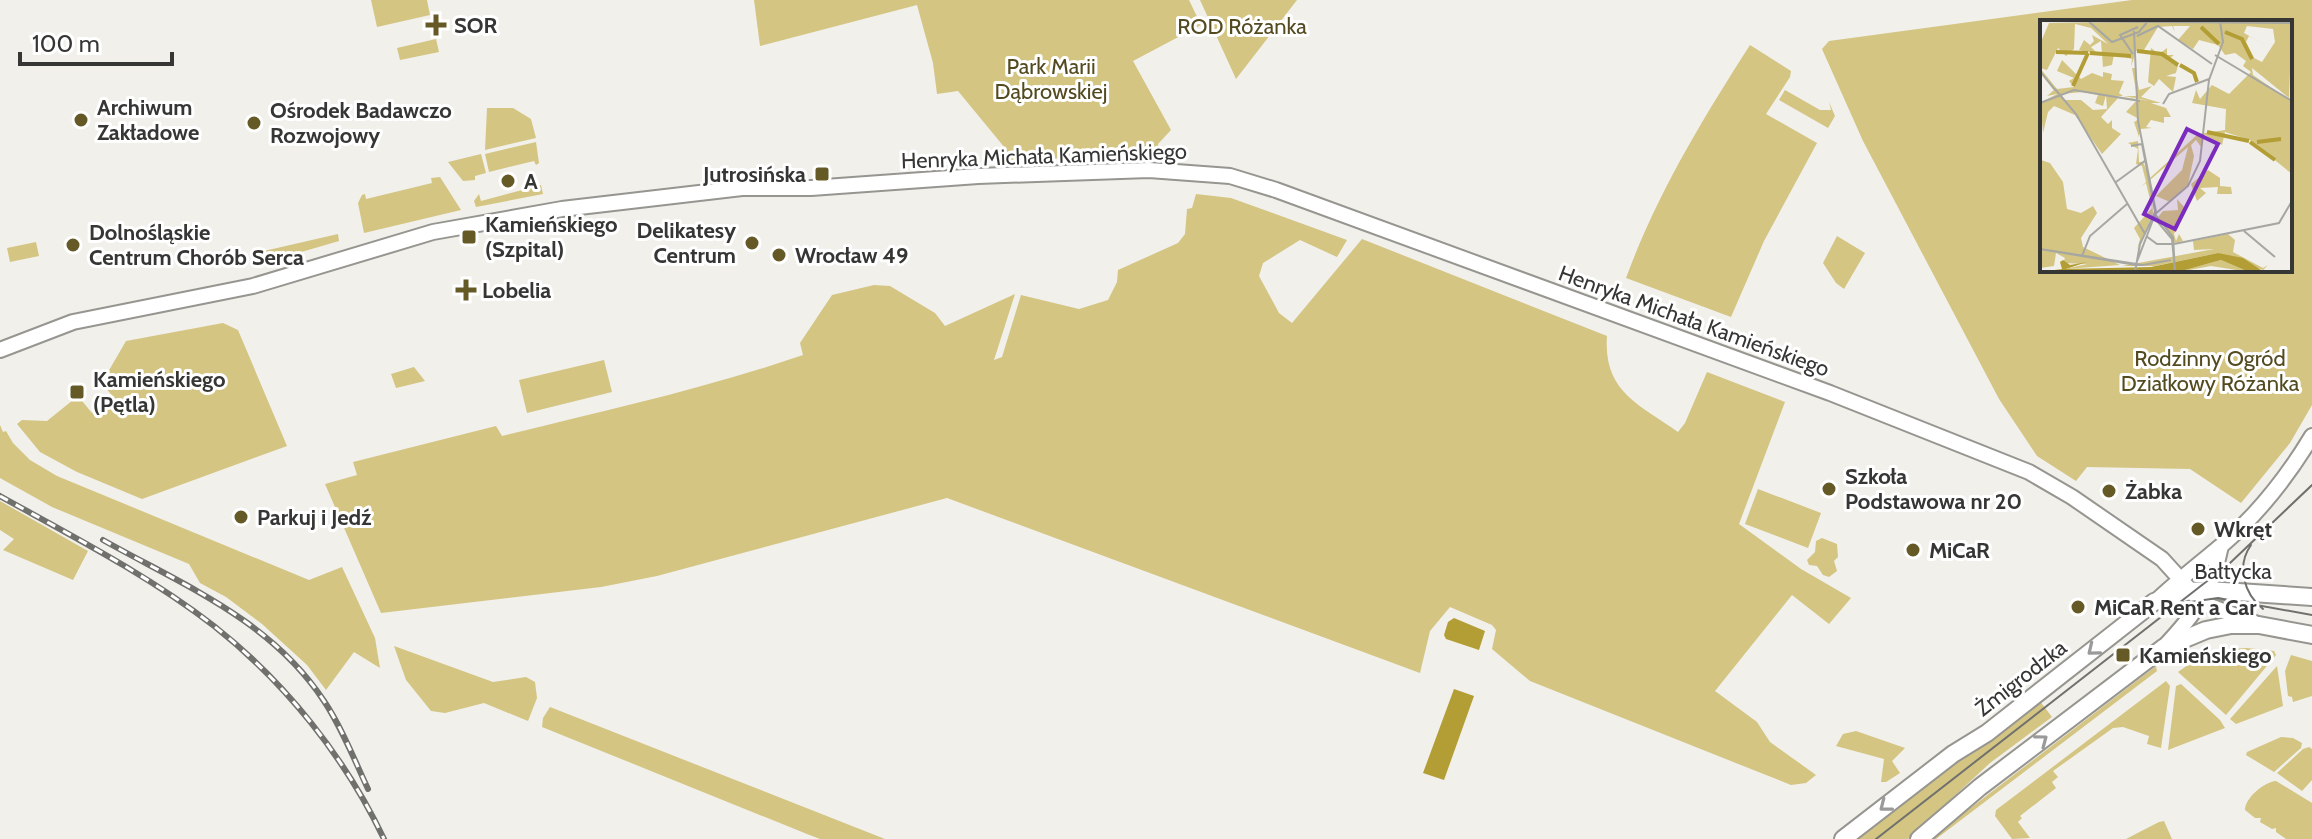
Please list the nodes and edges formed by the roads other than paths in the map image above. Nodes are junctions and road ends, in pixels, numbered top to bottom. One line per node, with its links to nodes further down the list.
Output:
1 (0, 350): 4 (street, Henryka Michała Kamieńskiego)
2 (2312, 436): 3 (street)
3 (2221, 546): 4 (street); 5 (street)
4 (2184, 585): 5 (main road, Bałtycka); 7 (main road, Bałtycka)
5 (2205, 596): 6 (main road, Bałtycka); 8 (street, Bałtycka); 10 (street)
6 (2312, 597)
7 (2154, 602): 11 (main road, Żmigrodzka, one-way to 11)
8 (2259, 625): 9 (main road, Bałtycka); 10 (main road, Bałtycka)
9 (2312, 635)
10 (2163, 648): 12 (main road, one-way to 10)
11 (1843, 839)
12 (1919, 839)

